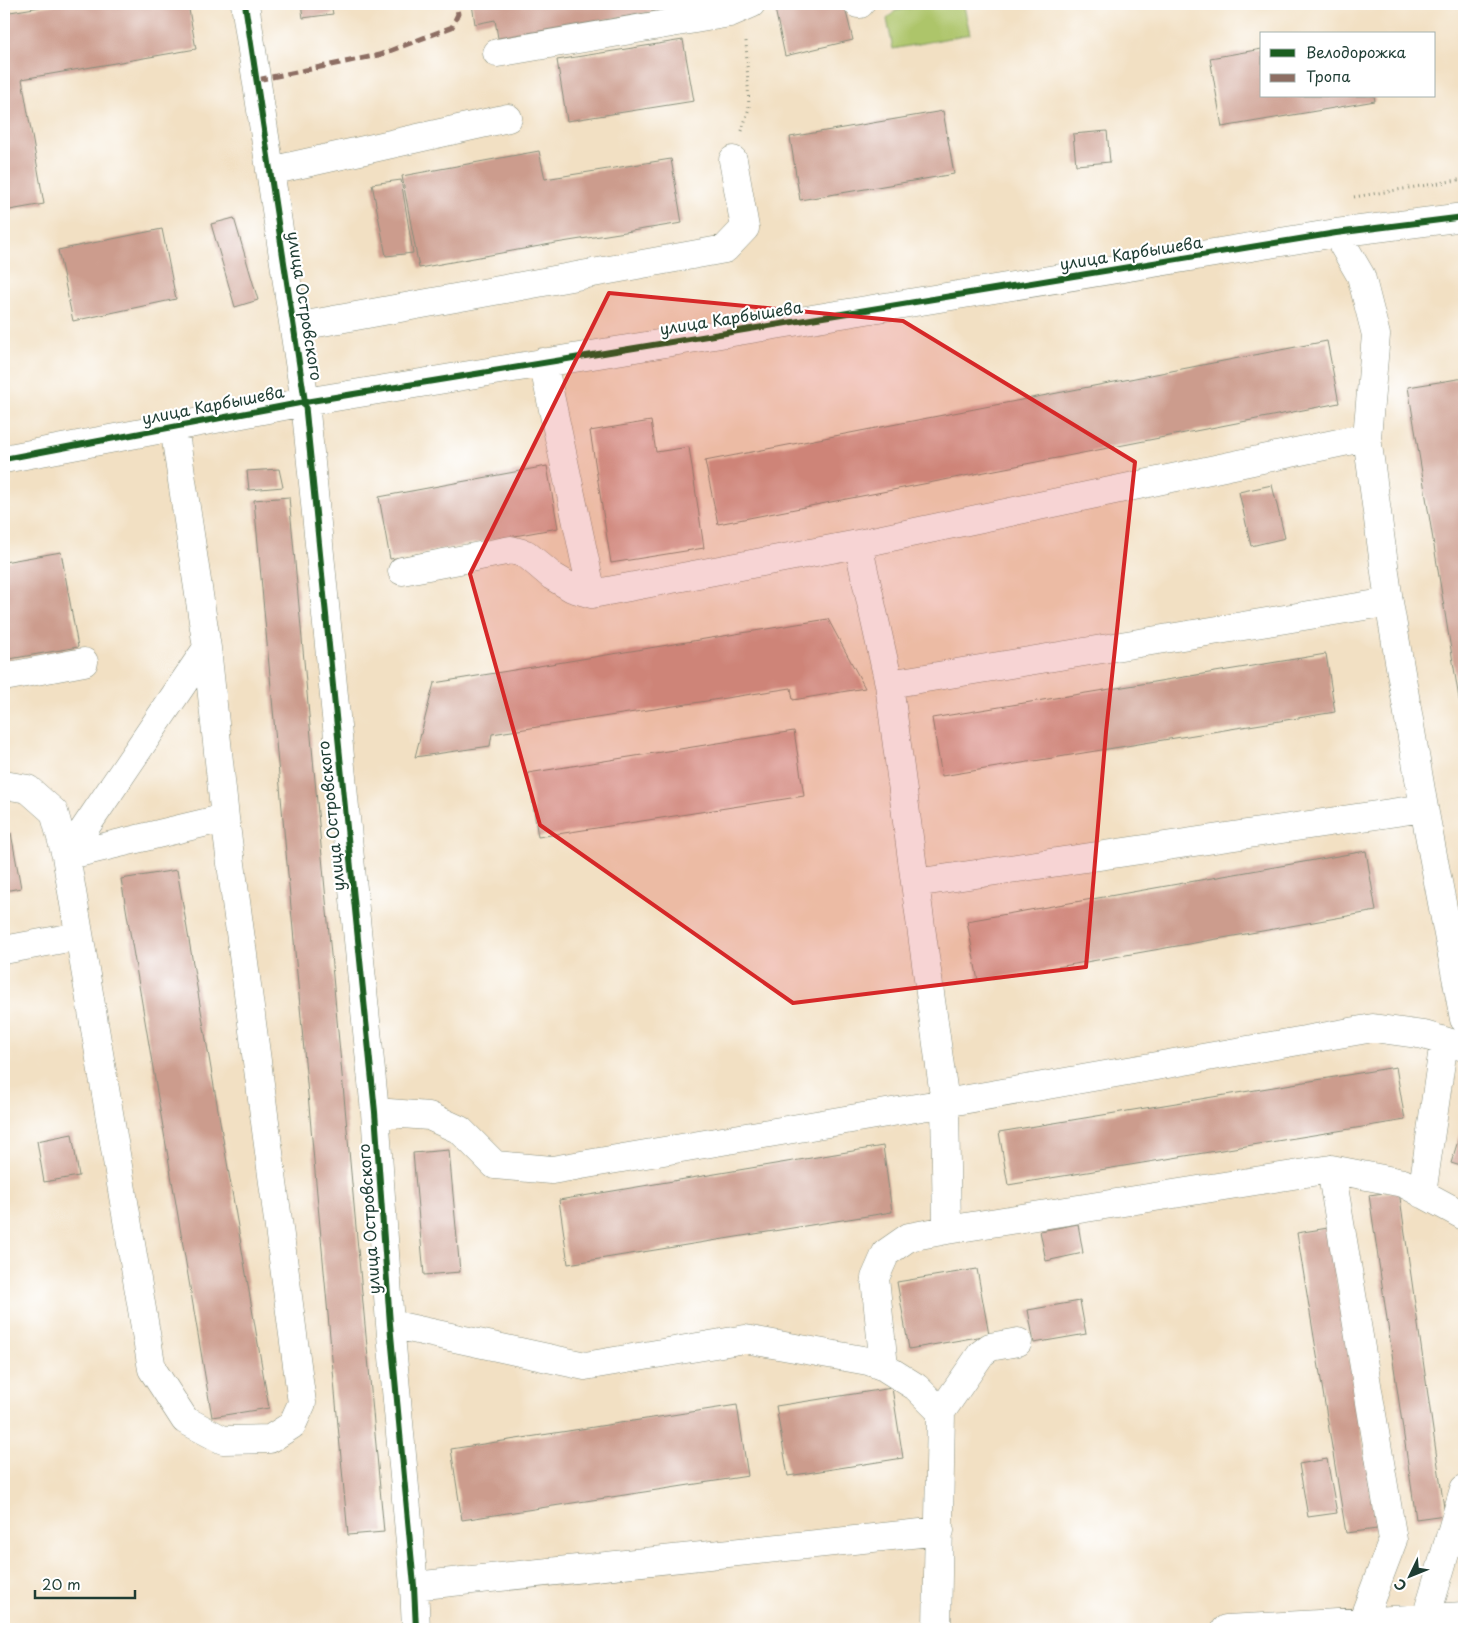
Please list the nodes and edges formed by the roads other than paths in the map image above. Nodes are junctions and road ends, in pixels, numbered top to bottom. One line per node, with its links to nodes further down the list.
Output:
1 (245, 4): 6 (street, улица Островского)
2 (746, 6): 3 (street)
3 (497, 53)
4 (508, 118): 6 (street)
5 (733, 160): 9 (street)
6 (270, 171): 9 (street, улица Островского)
7 (1464, 216): 8 (street, улица Карбышева)
8 (1336, 233): 10 (street, улица Карбышева); 13 (street)
9 (295, 327): 11 (street, улица Островского)
10 (543, 362): 11 (street, улица Карбышева); 17 (street)
11 (305, 402): 12 (street, улица Карбышева); 33 (street, улица Островского)
12 (174, 427): 14 (street, улица Карбышева); 19 (street)
13 (1367, 437): 15 (street); 18 (street)
14 (4, 459)
15 (858, 544): 17 (street); 22 (street)
16 (402, 571): 17 (street)
17 (592, 594)
18 (1389, 602): 22 (street); 24 (street)
19 (206, 648): 25 (street); 26 (street)
20 (84, 662): 21 (street)
21 (4, 677)
22 (889, 684): 27 (street)
23 (4, 785): 26 (street)
24 (1424, 808): 27 (street); 30 (street)
25 (225, 818): 26 (street); 28 (street)
26 (66, 856): 28 (street)
27 (915, 883): 32 (street)
28 (80, 936): 29 (street)
29 (4, 950)
30 (1464, 1019)
31 (1454, 1044): 32 (street); 35 (street)
32 (946, 1103): 33 (street); 37 (street)
33 (375, 1112): 38 (street, улица Островского)
34 (1332, 1169): 35 (street); 37 (street); 47 (street)
35 (1422, 1194): 36 (street)
36 (1464, 1216)
37 (947, 1230): 40 (street)
38 (390, 1324): 40 (street); 44 (street, улица Островского)
39 (1018, 1342): 41 (street)
40 (884, 1367): 41 (street)
41 (941, 1412): 43 (street)
42 (1464, 1490): 46 (street)
43 (940, 1531): 44 (street); 49 (street)
44 (414, 1586): 48 (street, улица Островского)
45 (1464, 1616): 46 (street)
46 (1426, 1618): 47 (street)
47 (1362, 1622): 50 (street)
48 (416, 1629)
49 (937, 1629)
50 (1226, 1629)

